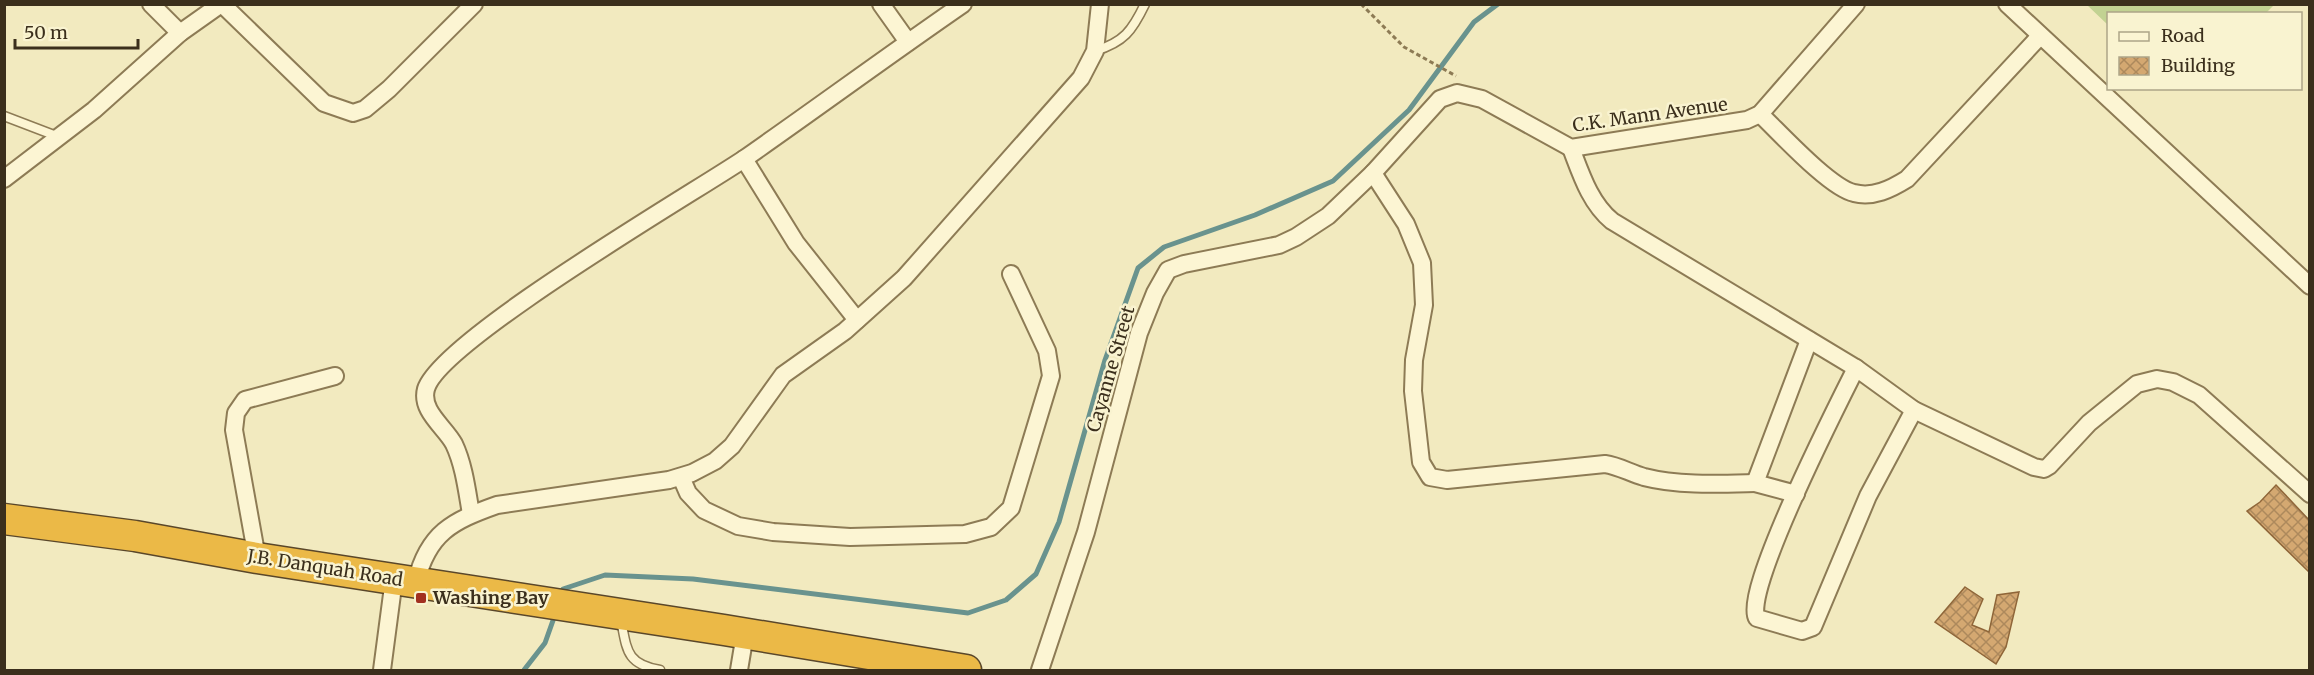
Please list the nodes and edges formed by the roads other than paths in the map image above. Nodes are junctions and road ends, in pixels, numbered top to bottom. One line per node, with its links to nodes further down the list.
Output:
1 (151, 4): 10 (street)
2 (222, 4): 3 (street); 10 (street)
3 (474, 4)
4 (881, 4): 12 (street)
5 (963, 4): 12 (street)
6 (1100, 4): 13 (street)
7 (1145, 4): 13 (lane)
8 (1856, 4): 14 (street)
9 (2007, 4): 11 (street)
10 (180, 33): 16 (street)
11 (2040, 36): 14 (street); 22 (street)
12 (908, 42): 18 (street)
13 (1095, 51): 23 (street)
14 (1760, 114): 17 (street, C.K. Mann Avenue)
15 (4, 116): 16 (lane)
16 (59, 137): 20 (street)
17 (1570, 148): 19 (street, C.K. Mann Avenue); 24 (street)
18 (744, 159): 23 (street); 32 (street)
19 (1373, 173): 29 (street); 42 (street, Cayanne Street)
20 (4, 179)
21 (1011, 274): 28 (street)
22 (2310, 286)
23 (857, 320): 28 (street)
24 (1809, 340): 25 (street); 29 (street)
25 (1856, 368): 27 (street); 30 (street)
26 (335, 376): 34 (street)
27 (1914, 410): 30 (street); 31 (street)
28 (681, 477): 32 (street)
29 (1755, 483): 30 (street)
30 (1796, 494)
31 (2310, 494)
32 (471, 514): 35 (street)
33 (4, 519): 34 (highway, J.B. Danquah Road)
34 (257, 558): 35 (highway, J.B. Danquah Road)
35 (405, 581): 36 (highway, J.B. Danquah Road); 38 (street)
36 (620, 614): 37 (highway, J.B. Danquah Road); 39 (lane)
37 (745, 634): 40 (street); 41 (highway, J.B. Danquah Road)
38 (382, 670)
39 (660, 670)
40 (739, 670)
41 (966, 670)
42 (1040, 670)

